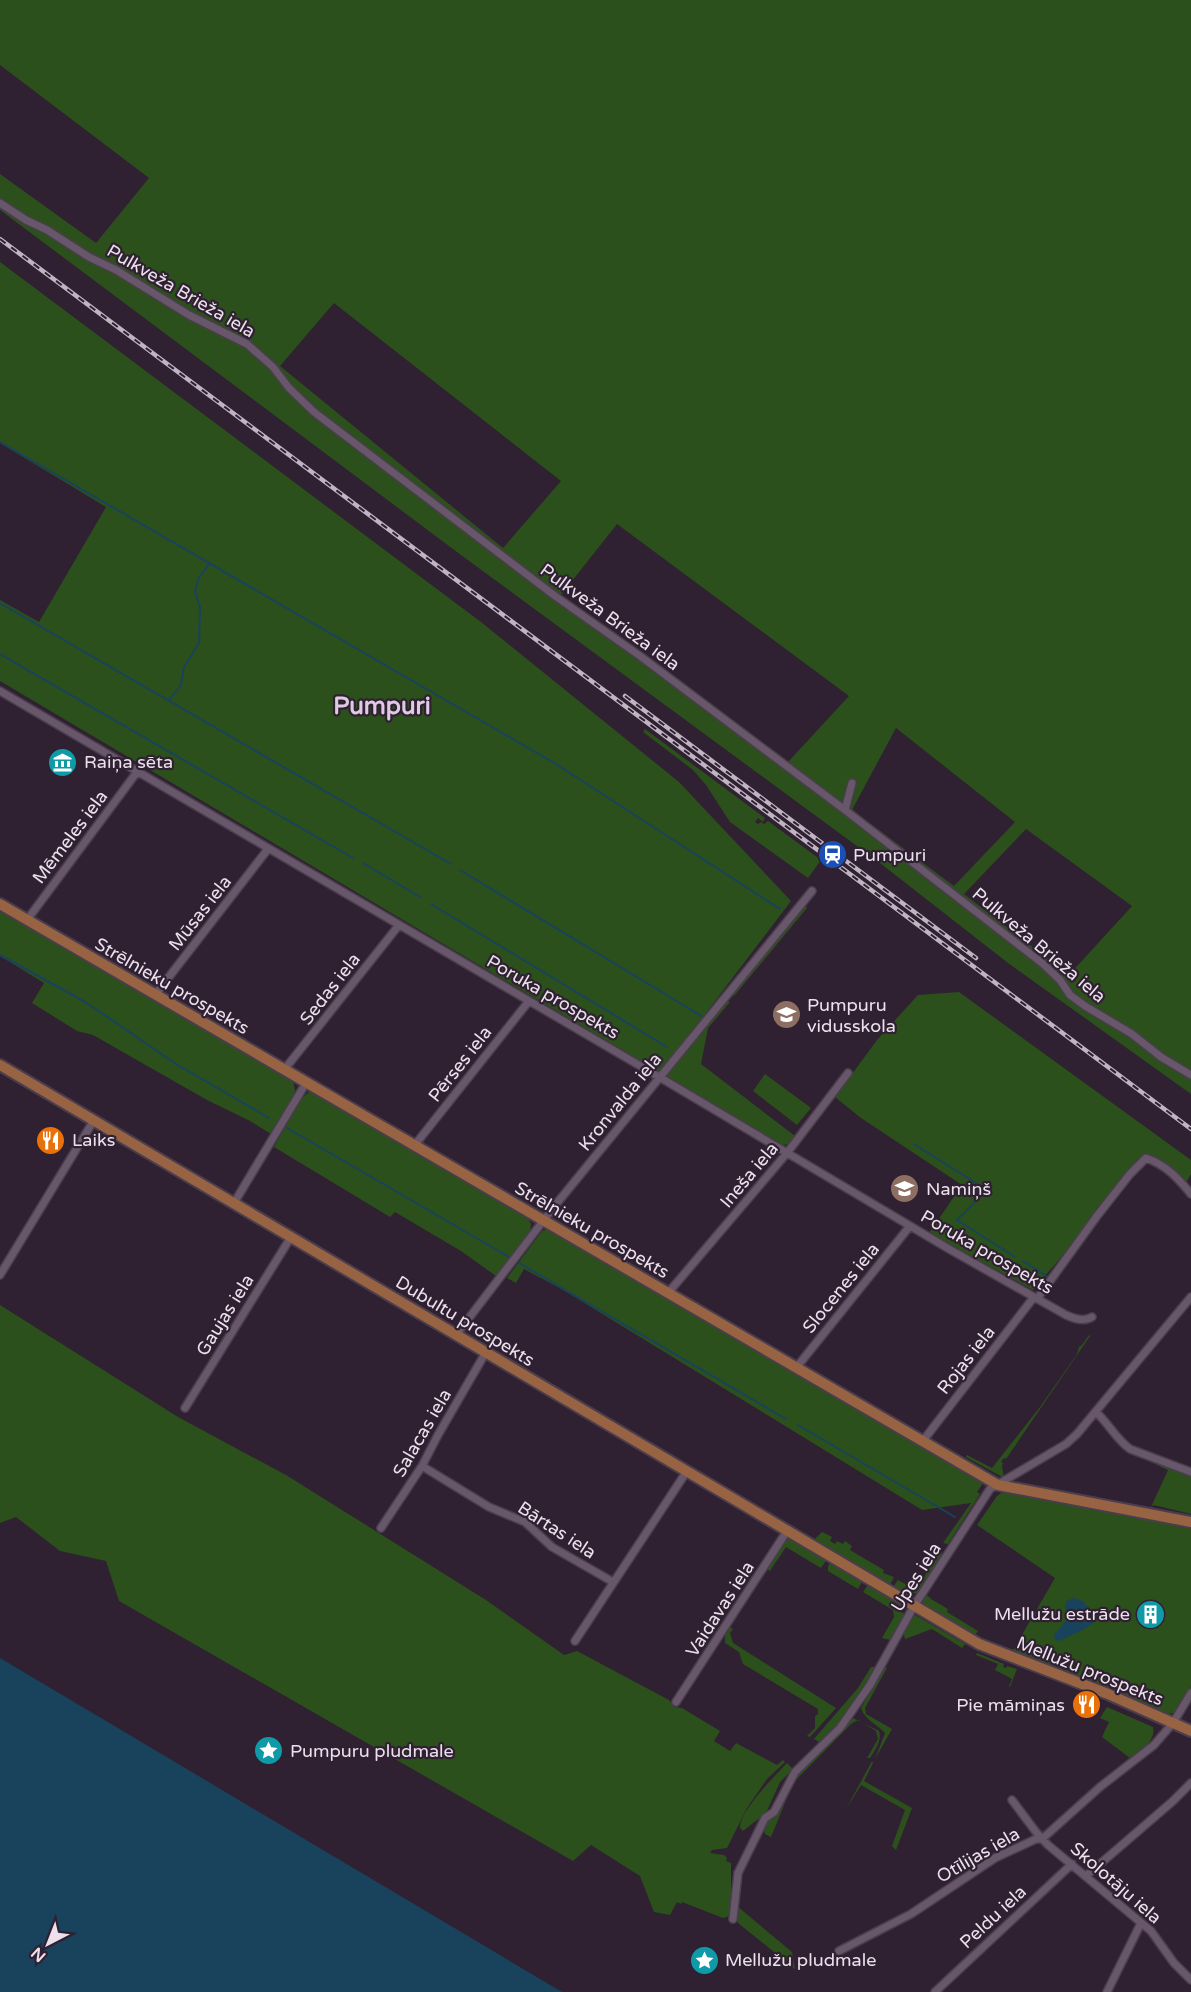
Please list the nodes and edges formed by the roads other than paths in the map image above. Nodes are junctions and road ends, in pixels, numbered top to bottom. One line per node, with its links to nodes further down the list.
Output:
1 (0, 203): 5 (street, Pulkveža Brieža iela)
2 (1, 693): 3 (street, Poruka prospekts)
3 (137, 772): 6 (street, Poruka prospekts); 9 (street, Mēmeles iela)
4 (852, 783): 5 (street)
5 (845, 810): 16 (street, Pulkveža Brieža iela)
6 (268, 849): 10 (street, Poruka prospekts); 11 (street, Mūsas iela)
7 (812, 891): 17 (street, Kronvalda iela)
8 (0, 904): 9 (main road, Strēlnieku prospekts)
9 (27, 920): 11 (main road, Strēlnieku prospekts)
10 (399, 925): 12 (street, Poruka prospekts); 14 (street, Sedas iela)
11 (155, 995): 14 (main road, Strēlnieku prospekts)
12 (529, 1000): 17 (street, Poruka prospekts); 20 (street, Pērses iela)
13 (0, 1065): 19 (main road, Dubultu prospekts)
14 (285, 1070): 18 (main road, Strēlnieku prospekts)
15 (848, 1073): 21 (street, Ineša iela)
16 (1191, 1075)
17 (660, 1077): 21 (street, Poruka prospekts); 24 (street, Kronvalda iela)
18 (306, 1083): 20 (main road, Strēlnieku prospekts); 23 (street)
19 (94, 1120): 23 (main road, Dubultu prospekts); 27 (street)
20 (414, 1146): 24 (main road, Strēlnieku prospekts)
21 (787, 1153): 25 (street, Poruka prospekts); 28 (street, Ineša iela)
22 (1191, 1194): 30 (street, Rojas iela)
23 (234, 1203): 26 (main road, Dubultu prospekts)
24 (543, 1221): 28 (main road, Strēlnieku prospekts); 32 (street, Kronvalda iela)
25 (910, 1226): 30 (street, Poruka prospekts); 34 (street, Slocenes iela)
26 (291, 1237): 32 (main road, Dubultu prospekts); 35 (street, Gaujas iela)
27 (0, 1275)
28 (668, 1293): 34 (main road, Strēlnieku prospekts)
29 (1191, 1297): 36 (street, Upes iela)
30 (1035, 1298): 31 (street, Poruka prospekts); 37 (street, Rojas iela)
31 (1092, 1317)
32 (456, 1335): 33 (main road, Dubultu prospekts)
33 (486, 1352): 38 (street, Salacas iela); 39 (main road, Dubultu prospekts)
34 (796, 1368): 37 (main road, Strēlnieku prospekts)
35 (185, 1408)
36 (1096, 1412): 40 (street); 41 (street, Upes iela)
37 (921, 1442): 41 (main road, Strēlnieku prospekts)
38 (422, 1466): 43 (street, Salacas iela); 45 (street, Bārtas iela)
39 (687, 1471): 44 (main road, Dubultu prospekts); 45 (street)
40 (1191, 1472)
41 (998, 1485): 42 (main road, Strēlnieku prospekts); 46 (street, Upes iela)
42 (1191, 1522)
43 (381, 1528)
44 (787, 1531): 46 (main road, Dubultu prospekts); 49 (street, Vaidavas iela)
45 (613, 1582): 47 (street)
46 (914, 1606): 50 (main road, Mellužu prospekts); 57 (street, Upes iela)
47 (575, 1641)
48 (1191, 1693): 50 (street, Otīlijas iela)
49 (676, 1702)
50 (1173, 1723): 51 (main road, Mellužu prospekts); 54 (street, Otīlijas iela)
51 (1191, 1731)
52 (1191, 1783): 56 (street)
53 (1012, 1800): 54 (street, Skolotāju iela)
54 (1042, 1839): 55 (street, Skolotāju iela); 59 (street, Otīlijas iela)
55 (1072, 1864): 56 (street, Skolotāju iela); 61 (street, Peldu iela)
56 (1086, 1876): 58 (street, Skolotāju iela)
57 (733, 1919)
58 (1141, 1923): 60 (street, Skolotāju iela); 62 (street)
59 (839, 1951)
60 (1191, 1980)
61 (935, 1992)
62 (1107, 1992)

